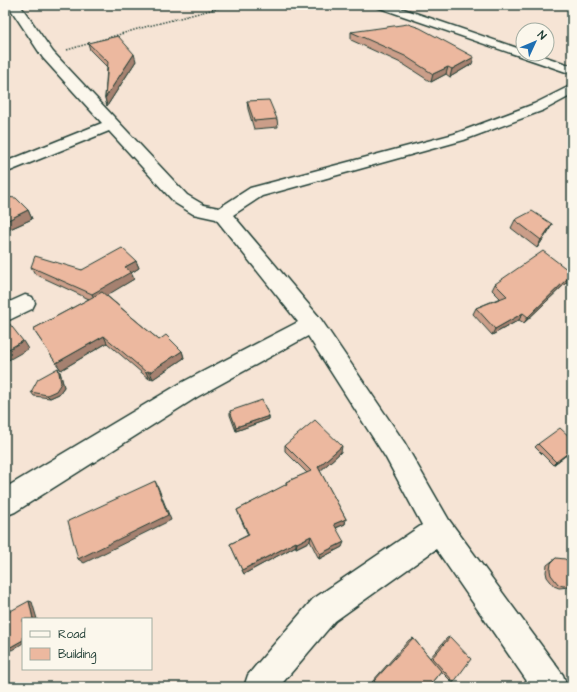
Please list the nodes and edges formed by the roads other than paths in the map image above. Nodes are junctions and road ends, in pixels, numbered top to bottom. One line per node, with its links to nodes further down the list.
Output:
1 (14, 5): 9 (street)
2 (381, 5): 4 (street)
3 (422, 5): 4 (street)
4 (403, 12): 5 (street)
5 (515, 51)
6 (548, 62): 7 (street)
7 (572, 70)
8 (572, 89): 11 (street)
9 (112, 124): 10 (street); 11 (street)
10 (5, 168)
11 (222, 214): 14 (street)
12 (25, 303): 13 (street)
13 (5, 314)
14 (312, 324): 15 (street); 16 (street)
15 (5, 504)
16 (439, 530): 17 (street); 18 (street)
17 (260, 687)
18 (551, 687)

